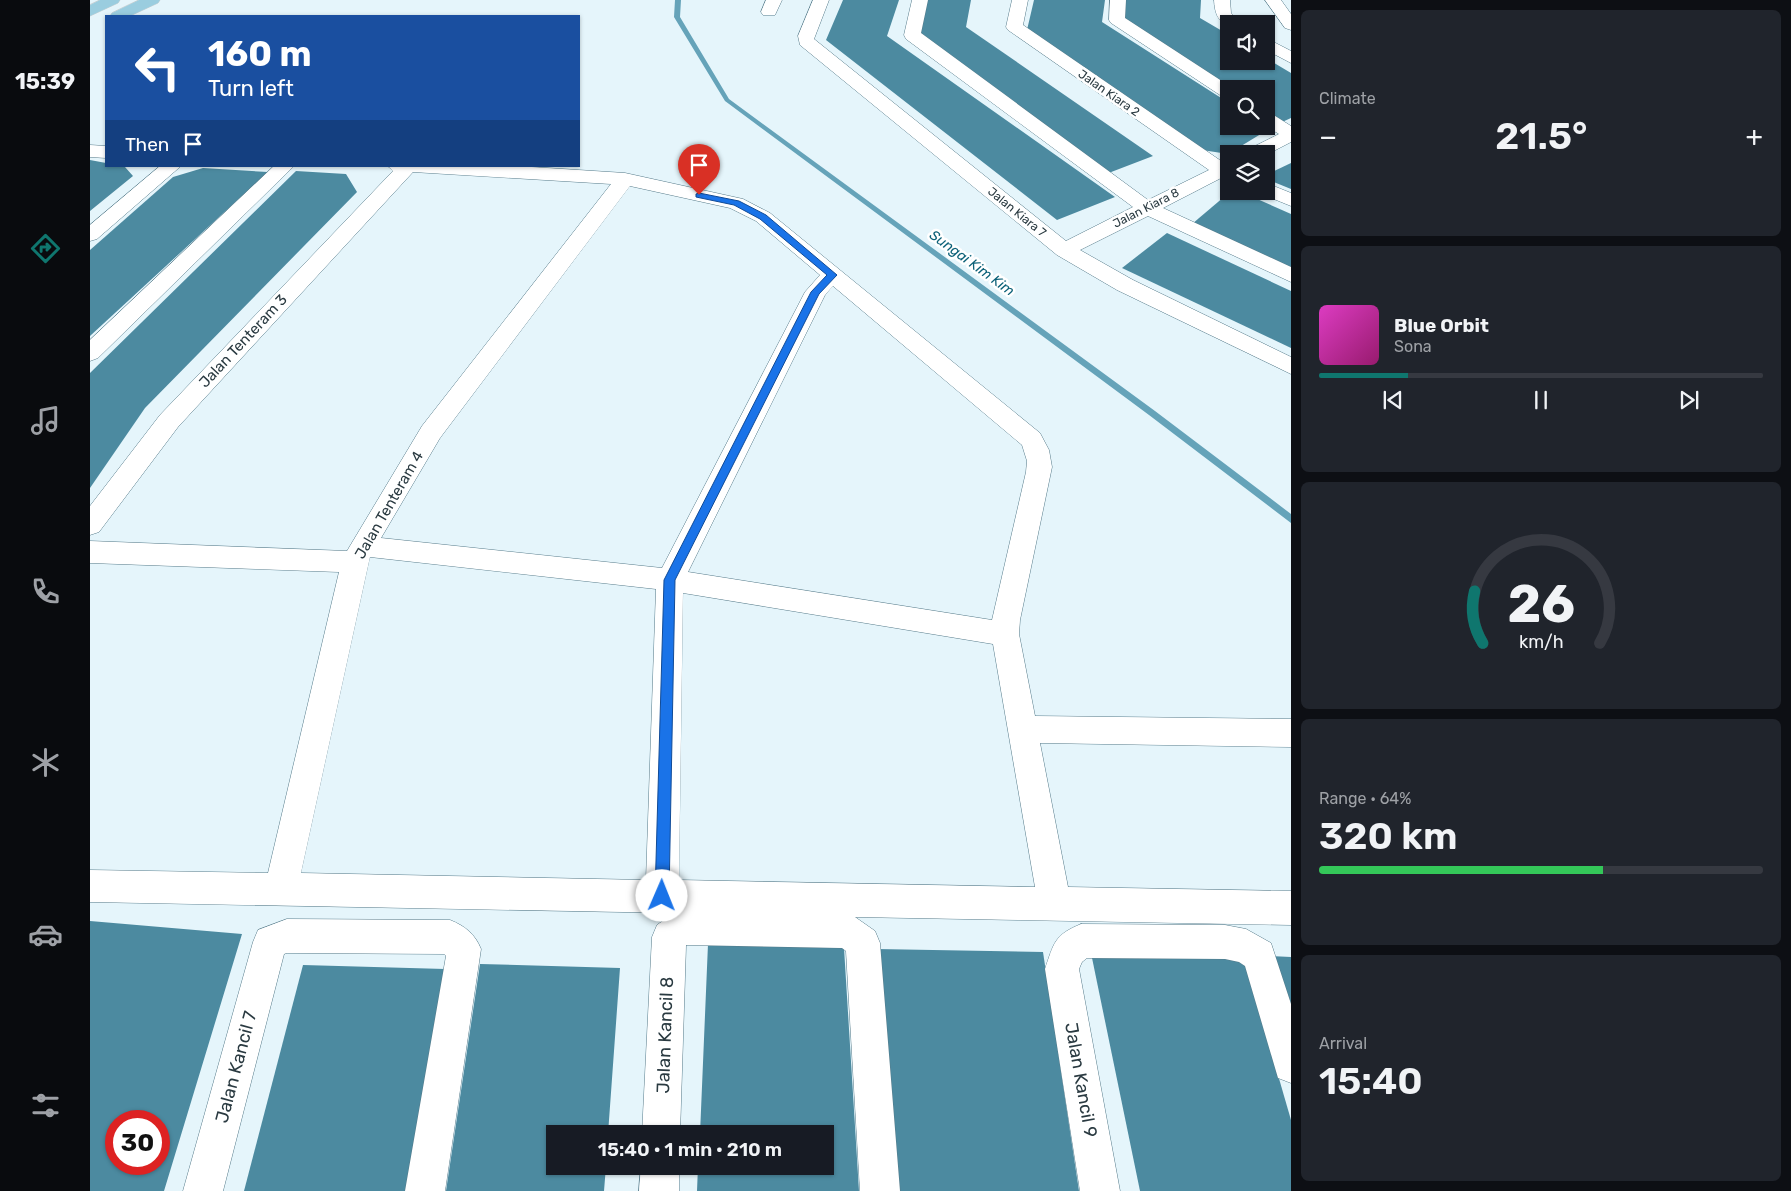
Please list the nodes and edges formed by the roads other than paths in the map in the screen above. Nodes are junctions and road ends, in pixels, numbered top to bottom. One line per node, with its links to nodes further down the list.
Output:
1 (112, 0): 9 (main road)
2 (152, 0): 10 (main road)
3 (821, 0): 31 (street, Jalan Kiara 7)
4 (920, 0): 29 (street)
5 (1020, 0): 21 (street, Jalan Kiara 2)
6 (1118, 0): 15 (street)
7 (1222, 0): 11 (street)
8 (1274, 0): 12 (street)
9 (90, 11)
10 (120, 15)
11 (1224, 15)
12 (1291, 24)
13 (1275, 48): 14 (street)
14 (1291, 58)
15 (1220, 87)
16 (1275, 124): 17 (street)
17 (1291, 135): 18 (street)
18 (1272, 145)
19 (90, 151): 20 (street)
20 (105, 152)
21 (1220, 166)
22 (171, 167): 30 (street)
23 (284, 167): 34 (street)
24 (408, 167): 26 (street); 36 (street, Jalan Tenteram 3)
25 (1220, 173): 29 (street, Jalan Kiara 8)
26 (625, 179): 32 (street); 38 (street, Jalan Tenteram 4)
27 (1275, 193): 28 (street)
28 (1291, 200)
29 (1147, 208): 31 (street, Jalan Kiara 8); 33 (street)
30 (90, 235)
31 (1064, 250): 35 (street, Jalan Kiara 7)
32 (832, 275): 39 (street); 40 (street)
33 (1291, 275)
34 (90, 354)
35 (1291, 366)
36 (90, 525)
37 (90, 552): 38 (street)
38 (359, 554): 39 (street); 44 (street, Jalan Tenteram 4)
39 (670, 580): 40 (street); 45 (street)
40 (1005, 634): 41 (street)
41 (1022, 729): 42 (street); 46 (street)
42 (1291, 733)
43 (90, 886): 44 (street)
44 (281, 890): 45 (street)
45 (662, 896): 46 (street)
46 (1055, 904): 47 (street)
47 (1291, 908)
48 (1291, 1065): 55 (street, Jalan Kancil 9)
49 (661, 1125): 54 (street, Jalan Kancil 8)
50 (660, 1175): 53 (street)
51 (203, 1191): 52 (street, Jalan Kancil 7)
52 (425, 1191)
53 (659, 1191)
54 (880, 1191)
55 (1100, 1191)

